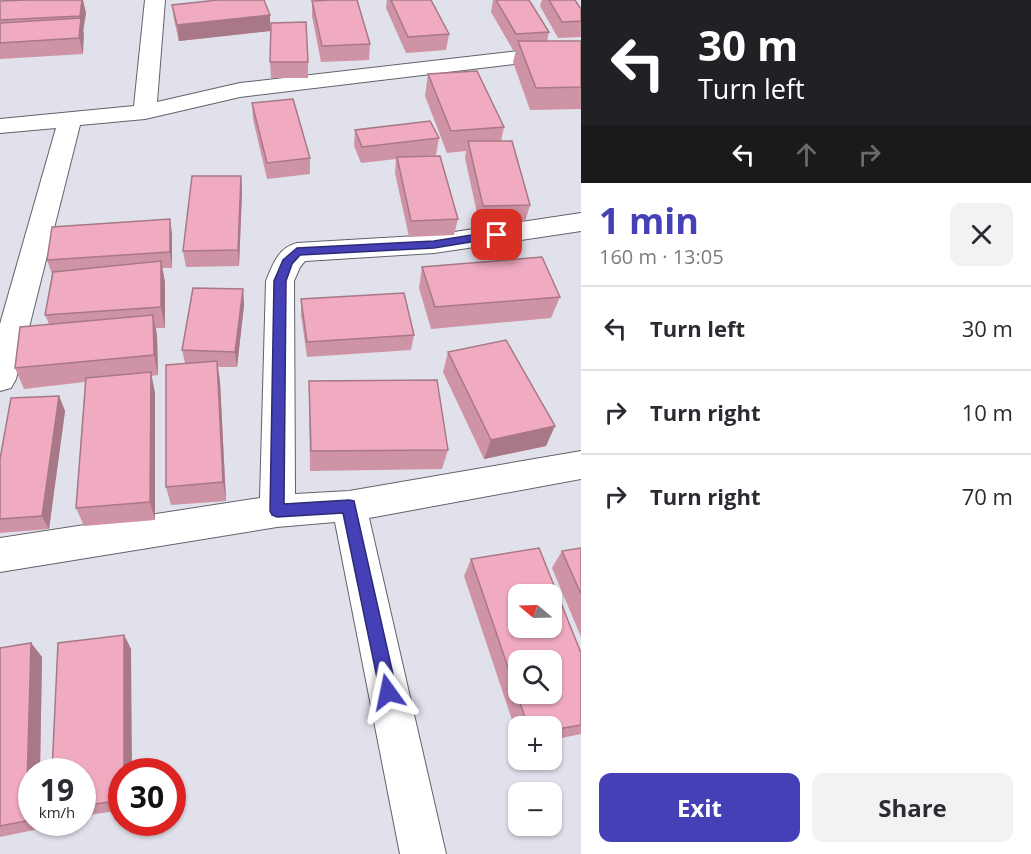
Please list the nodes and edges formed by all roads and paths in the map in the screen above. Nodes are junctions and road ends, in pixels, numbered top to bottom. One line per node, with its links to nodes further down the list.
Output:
1 (155, 0): 3 (street)
2 (581, 50): 3 (street)
3 (145, 112): 4 (street)
4 (70, 120): 5 (street); 7 (street)
5 (0, 126)
6 (581, 222): 10 (street)
7 (0, 379)
8 (581, 465): 9 (street)
9 (349, 506): 10 (street); 12 (street)
10 (277, 511): 11 (street)
11 (0, 555)
12 (423, 854)

